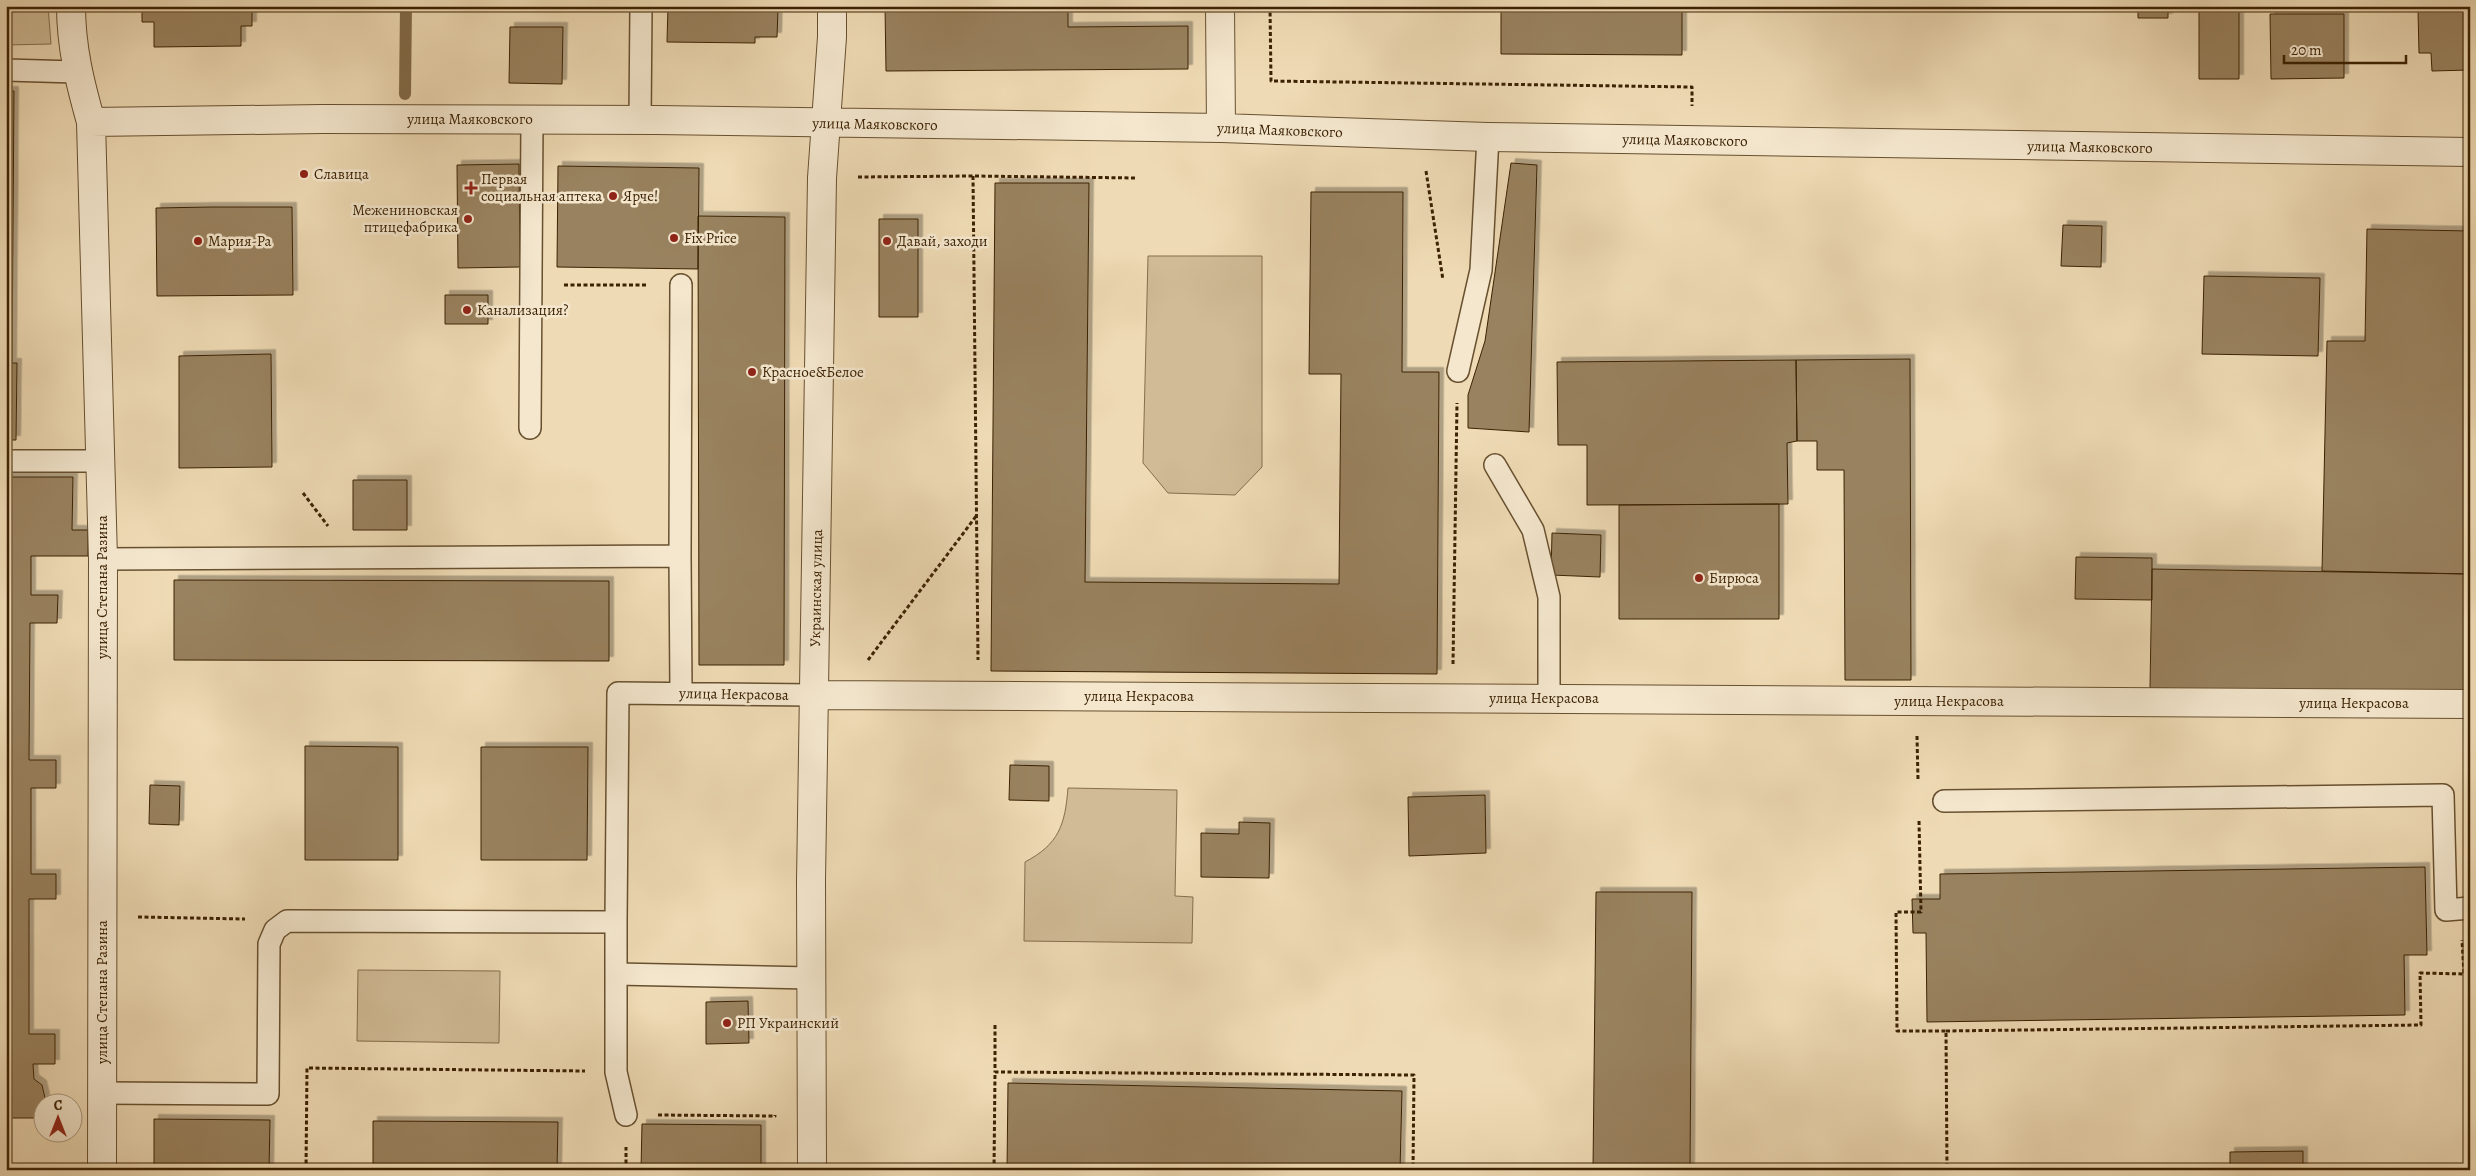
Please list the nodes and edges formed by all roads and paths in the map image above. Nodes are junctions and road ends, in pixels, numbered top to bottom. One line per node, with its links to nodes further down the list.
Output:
1 (71, 6): 7 (street, улица Степана Разина)
2 (641, 6): 9 (lane)
3 (832, 6): 11 (street, Украинская улица)
4 (1220, 6): 12 (street)
5 (1270, 6): 15 (path)
6 (6, 70): 7 (lane)
7 (76, 72): 10 (street, улица Степана Разина)
8 (532, 119): 9 (street, улица Маяковского); 10 (street, улица Маяковского); 21 (lane)
9 (640, 120): 11 (street, улица Маяковского)
10 (91, 122): 26 (street, улица Степана Разина)
11 (826, 123): 12 (street, улица Маяковского); 18 (street, Украинская улица)
12 (1221, 128): 13 (street, улица Маяковского)
13 (1420, 135): 14 (street, улица Маяковского); 20 (path)
14 (1488, 137): 15 (street, улица Маяковского); 23 (lane)
15 (1692, 140): 16 (street, улица Маяковского)
16 (2470, 152)
17 (973, 176): 18 (path); 19 (path); 28 (path)
18 (822, 178): 32 (street, Украинская улица)
19 (1137, 178)
20 (1444, 282)
21 (532, 285): 22 (path); 24 (lane)
22 (681, 285): 29 (lane)
23 (1458, 371): 35 (path)
24 (530, 428)
25 (6, 460): 26 (lane)
26 (100, 460): 30 (street, улица Степана Разина)
27 (1495, 465): 36 (lane)
28 (977, 515): 33 (path); 34 (path)
29 (680, 556): 30 (lane); 31 (lane)
30 (103, 559): 52 (street, улица Степана Разина)
31 (681, 693): 32 (lane, улица Некрасова); 45 (lane, улица Некрасова)
32 (814, 695): 33 (street, улица Некрасова); 47 (street, Украинская улица)
33 (842, 695): 34 (street, улица Некрасова)
34 (979, 695): 35 (street, улица Некрасова)
35 (1452, 698): 36 (street, улица Некрасова)
36 (1549, 699): 37 (street, улица Некрасова)
37 (1917, 701): 38 (street, улица Некрасова); 39 (path)
38 (2470, 704)
39 (1918, 787)
40 (1944, 801): 42 (lane)
41 (1919, 816): 49 (path)
42 (2465, 909): 49 (path)
43 (136, 917): 44 (path)
44 (294, 920): 45 (lane); 52 (lane)
45 (616, 922): 46 (lane)
46 (616, 974): 47 (lane); 50 (lane)
47 (811, 978): 58 (street, Украинская улица)
48 (994, 1025): 51 (path)
49 (1946, 1031): 61 (path)
50 (616, 1072): 53 (lane); 56 (path)
51 (995, 1072): 59 (path); 60 (path)
52 (102, 1093): 55 (street, улица Степана Разина)
53 (626, 1115): 54 (path); 57 (path)
54 (775, 1116)
55 (102, 1170)
56 (306, 1170)
57 (626, 1170)
58 (812, 1170)
59 (994, 1170)
60 (1413, 1170)
61 (1946, 1170)

